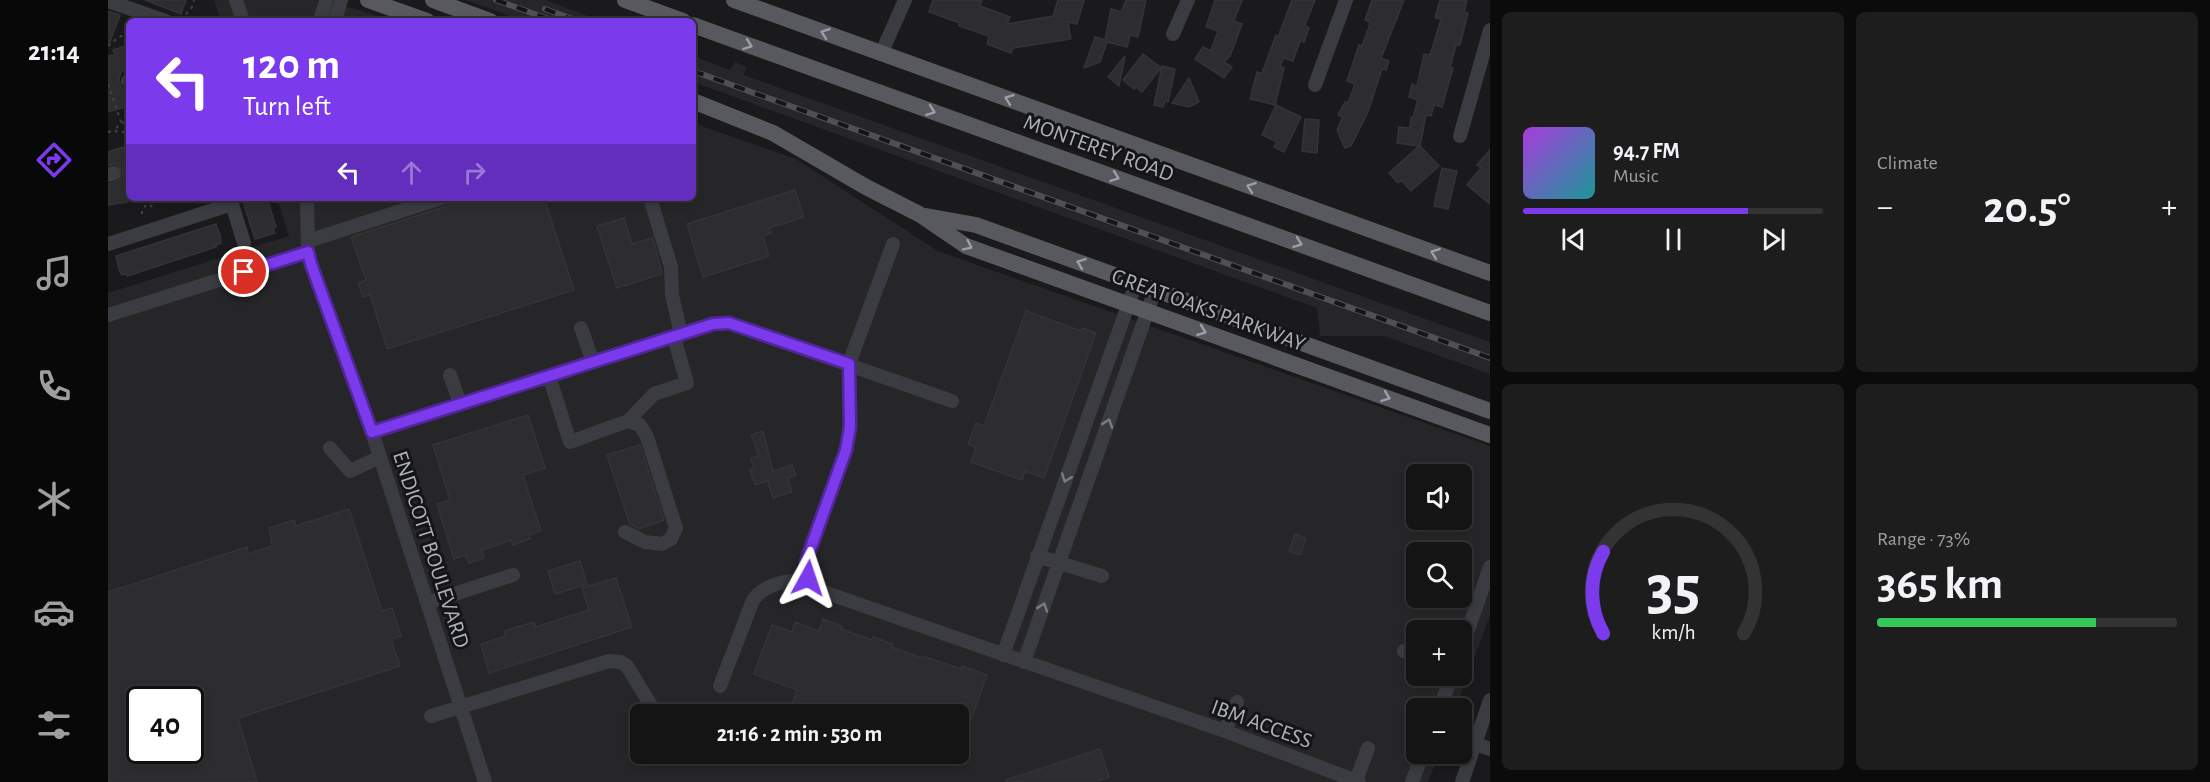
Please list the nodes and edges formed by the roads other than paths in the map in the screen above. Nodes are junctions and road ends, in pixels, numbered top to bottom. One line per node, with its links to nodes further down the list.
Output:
1 (236, 0): 13 (street)
2 (326, 0): 14 (street)
3 (341, 0): 15 (street)
4 (368, 0): 16 (main road)
5 (433, 0): 17 (main road)
6 (624, 0): 18 (main road)
7 (734, 0): 22 (main road, MONTEREY ROAD, one-way to 7)
8 (905, 0): 22 (street)
9 (1188, 0): 21 (street)
10 (1346, 0): 23 (street)
11 (108, 1): 12 (street)
12 (157, 18)
13 (242, 18)
14 (321, 18)
15 (336, 18)
16 (419, 18)
17 (482, 18)
18 (675, 18)
19 (696, 26): 42 (main road, MONTEREY ROAD, one-way to 42)
20 (1490, 30): 25 (street)
21 (1173, 34)
22 (881, 54): 37 (main road, MONTEREY ROAD, one-way to 22)
23 (1315, 85)
24 (696, 102): 31 (main road, GREAT OAKS PARKWAY)
25 (1460, 136)
26 (231, 201): 33 (street); 34 (street)
27 (299, 201): 32 (street, ENDICOTT BOULEVARD)
28 (307, 201): 32 (street, ENDICOTT BOULEVARD)
29 (433, 201): 36 (street)
30 (651, 201): 45 (street)
31 (919, 214): 38 (main road, GREAT OAKS PARKWAY, one-way to 31); 40 (main road, GREAT OAKS PARKWAY, one-way to 40)
32 (307, 227): 36 (street, ENDICOTT BOULEVARD)
33 (244, 243)
34 (108, 244)
35 (893, 244): 47 (street)
36 (308, 247): 43 (street); 54 (street, ENDICOTT BOULEVARD)
37 (1490, 273)
38 (1136, 283): 39 (main road, GREAT OAKS PARKWAY); 40 (street)
39 (1155, 290): 41 (street); 52 (main road, GREAT OAKS PARKWAY)
40 (1128, 304): 41 (main road, GREAT OAKS PARKWAY); 59 (street, one-way to 59)
41 (1148, 311): 55 (main road, GREAT OAKS PARKWAY, one-way to 55); 60 (street, one-way to 41)
42 (1490, 313)
43 (108, 315)
44 (581, 328): 46 (street)
45 (678, 335): 46 (street); 47 (street); 53 (street)
46 (593, 362): 49 (street)
47 (849, 364): 50 (street); 64 (street)
48 (450, 375): 51 (street)
49 (549, 376): 51 (street); 53 (street)
50 (952, 400)
51 (460, 404): 54 (street)
52 (1490, 411)
53 (628, 421): 58 (street)
54 (372, 432): 57 (street, ENDICOTT BOULEVARD)
55 (1490, 435)
56 (330, 448): 57 (street)
57 (380, 457): 65 (street, ENDICOTT BOULEVARD)
58 (625, 532)
59 (1037, 556): 60 (street); 67 (street)
60 (1058, 562): 63 (street); 68 (street, one-way to 60)
61 (1490, 567): 66 (street)
62 (513, 575): 65 (street)
63 (1102, 576)
64 (808, 578): 67 (street, IBM ACCESS); 69 (street)
65 (427, 603): 72 (street, ENDICOTT BOULEVARD)
66 (1471, 620)
67 (1003, 655): 68 (street, IBM ACCESS)
68 (1024, 662): 75 (street, IBM ACCESS)
69 (720, 686)
70 (1237, 702): 75 (street)
71 (650, 704): 72 (street)
72 (460, 706): 74 (street); 81 (street, ENDICOTT BOULEVARD)
73 (1489, 707): 76 (street)
74 (431, 716)
75 (1225, 731): 80 (street, IBM ACCESS)
76 (1475, 744): 78 (street); 83 (street)
77 (1368, 748): 80 (street)
78 (1490, 749)
79 (1419, 764): 82 (street)
80 (1358, 781)
81 (485, 782)
82 (1412, 782)
83 (1462, 782)

